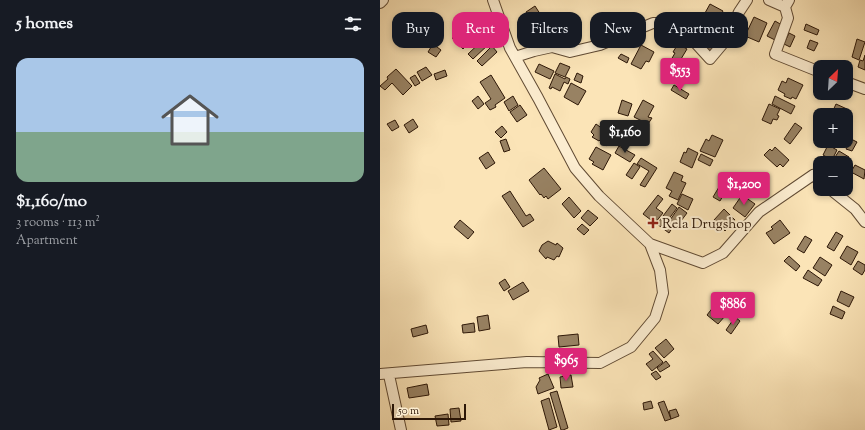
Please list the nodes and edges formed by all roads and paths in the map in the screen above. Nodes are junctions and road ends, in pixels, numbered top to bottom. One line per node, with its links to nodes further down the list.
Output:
1 (383, 0): 5 (street)
2 (493, 0): 7 (street)
3 (747, 0): 7 (street)
4 (769, 0): 6 (street)
5 (380, 2)
6 (787, 3): 8 (street)
7 (515, 57): 14 (street)
8 (813, 69)
9 (853, 85): 10 (street)
10 (865, 89)
11 (813, 175): 14 (street)
12 (839, 196): 13 (street)
13 (865, 222)
14 (650, 244): 15 (street)
15 (384, 375): 16 (street)
16 (401, 430)

